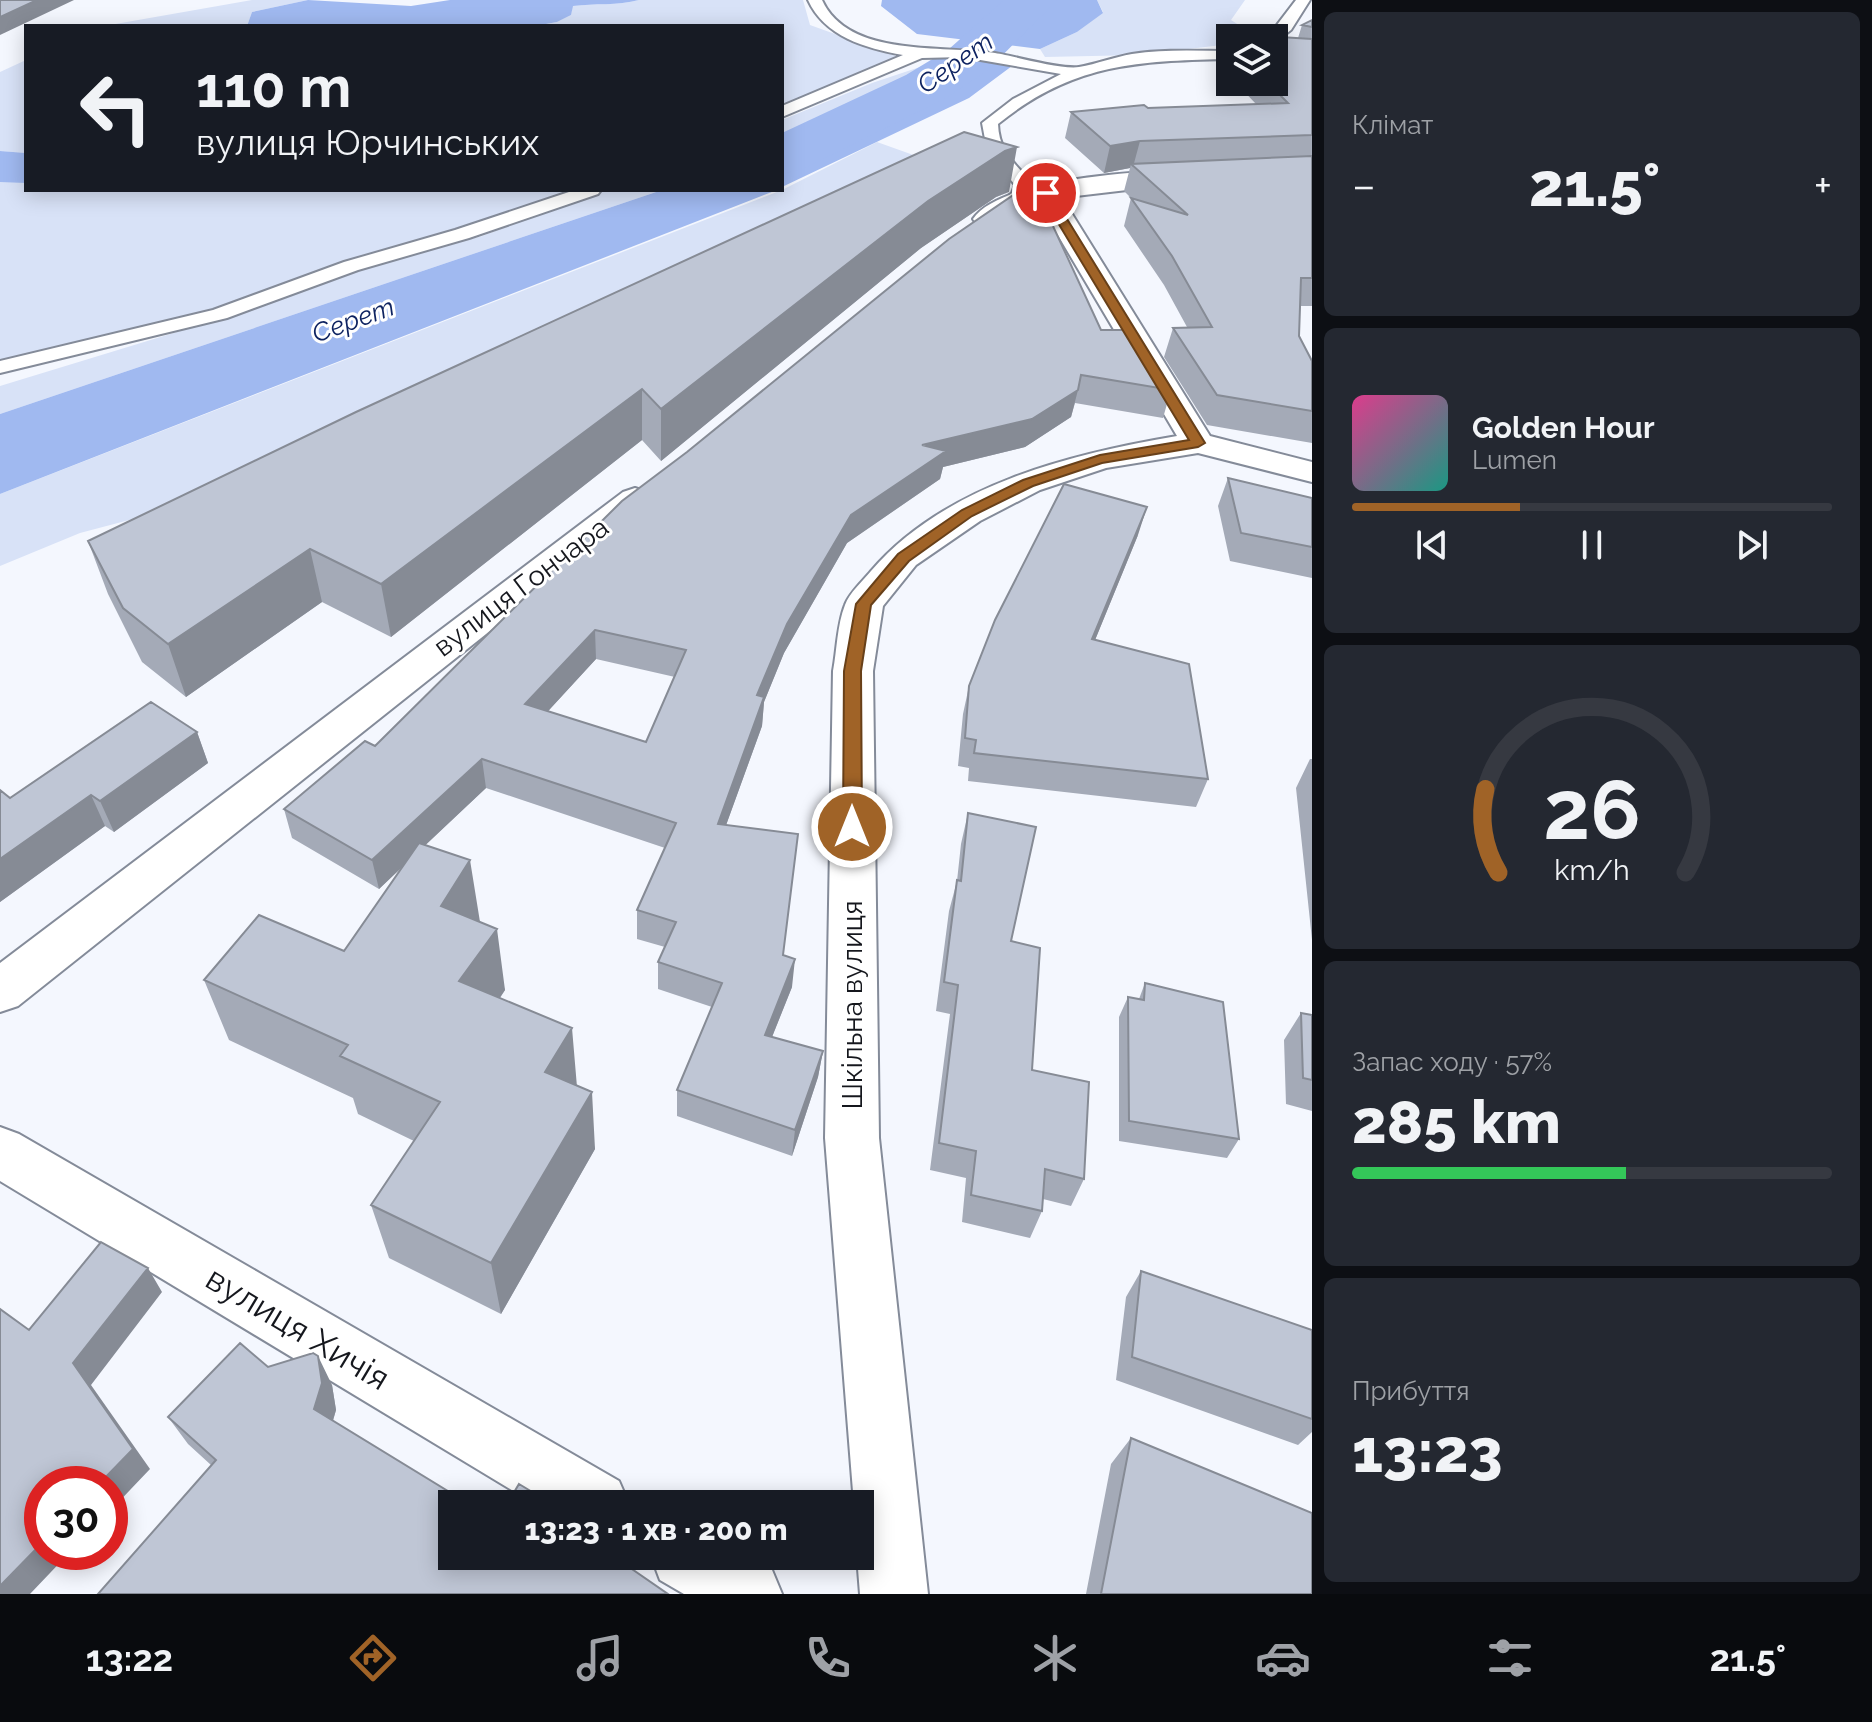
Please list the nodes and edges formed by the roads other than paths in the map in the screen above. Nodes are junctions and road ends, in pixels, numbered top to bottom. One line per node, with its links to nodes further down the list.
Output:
1 (815, 0): 4 (lane)
2 (1303, 0): 3 (lane)
3 (1288, 24)
4 (920, 53): 6 (lane); 7 (lane)
5 (1216, 56): 6 (lane)
6 (1079, 73): 11 (lane)
7 (784, 111)
8 (1210, 176): 10 (street)
9 (586, 192): 13 (lane)
10 (1046, 193): 11 (street); 14 (street)
11 (1007, 205): 12 (street)
12 (957, 239)
13 (0, 367)
14 (1198, 443): 15 (street); 22 (street, Шкільна вулиця)
15 (1312, 472)
16 (661, 480): 17 (street, вулиця Гончара)
17 (0, 991)
18 (0, 1152): 19 (street, вулиця Хичія)
19 (572, 1490)
20 (708, 1570): 21 (street)
21 (748, 1594)
22 (894, 1594)

